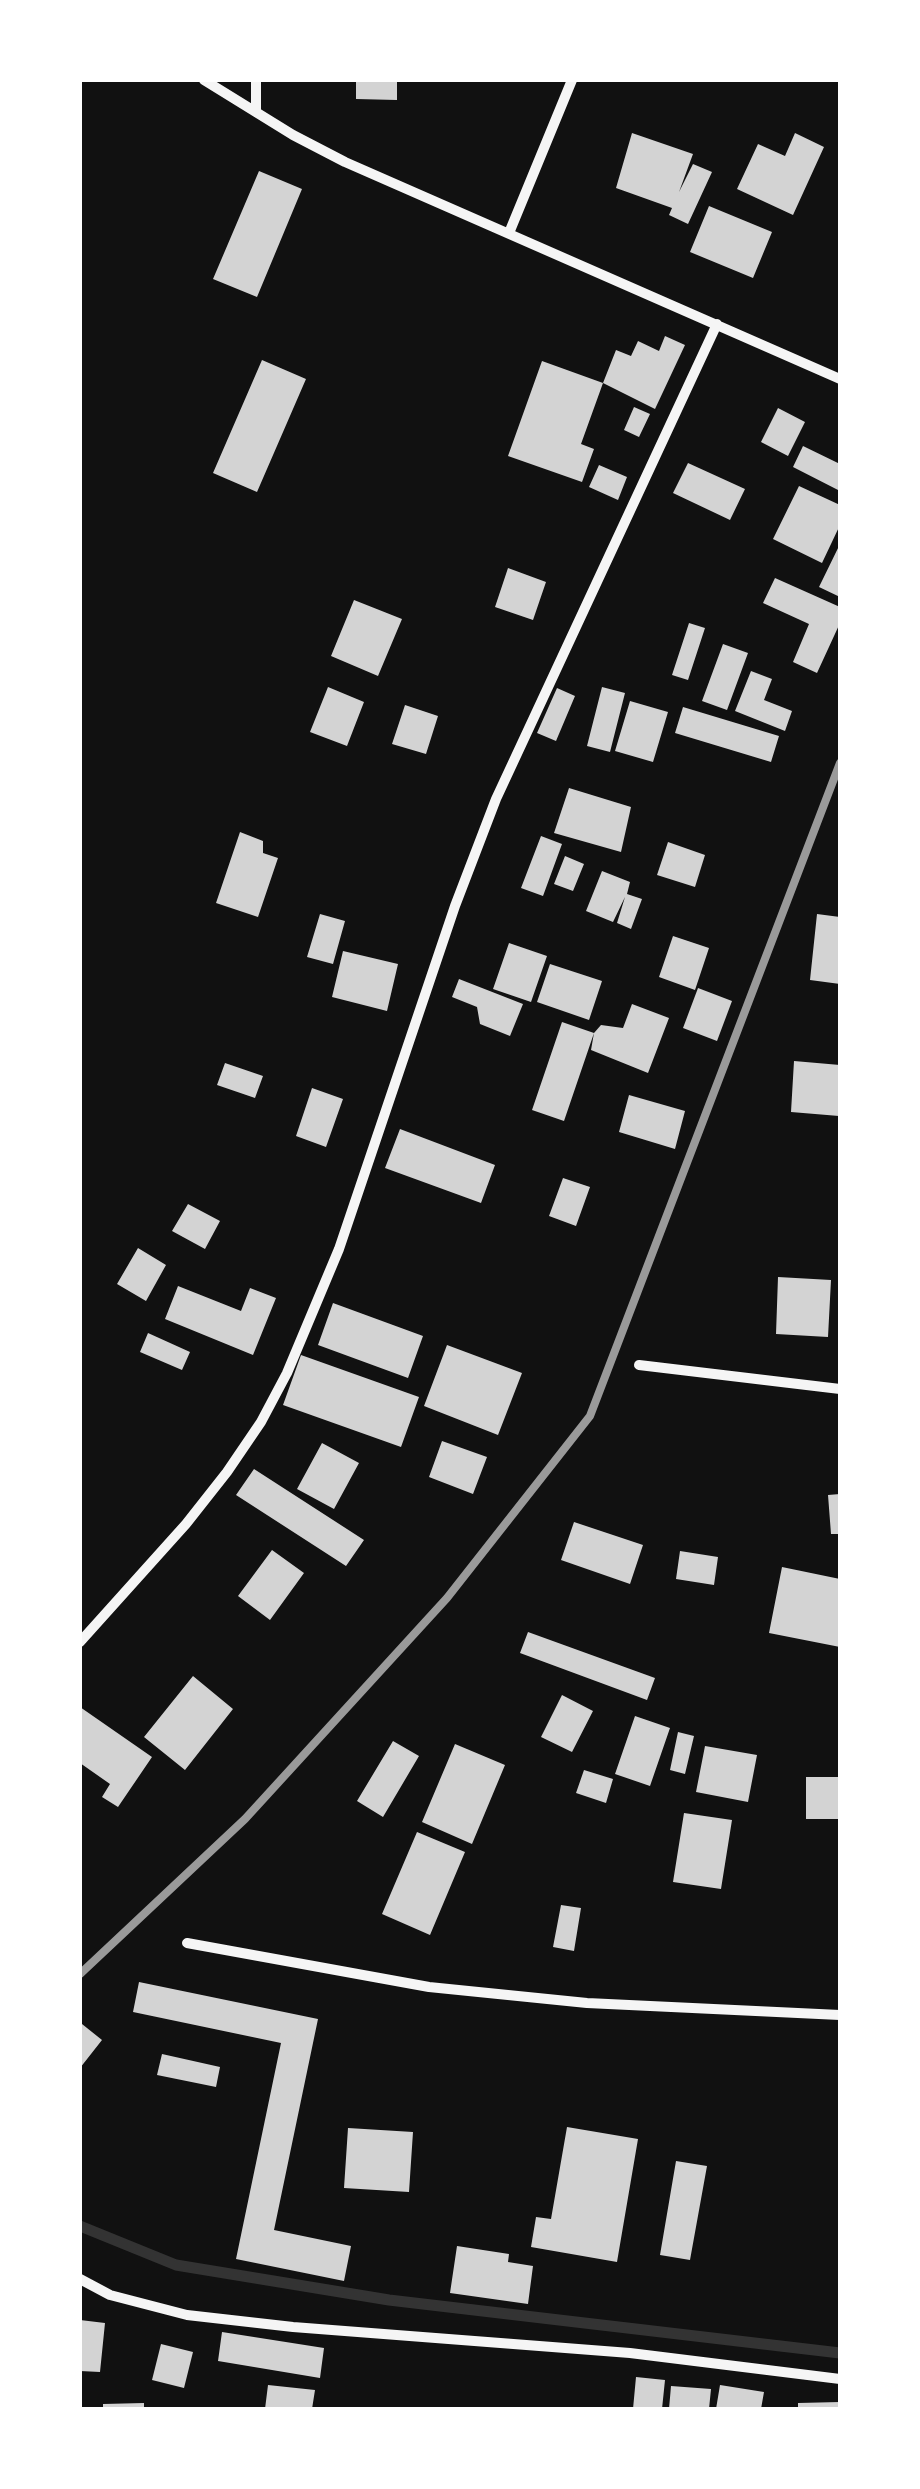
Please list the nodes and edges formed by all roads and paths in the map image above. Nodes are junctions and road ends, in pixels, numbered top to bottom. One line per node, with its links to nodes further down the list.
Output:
1 (204, 80): 4 (street)
2 (256, 80): 4 (street)
3 (572, 80): 5 (street)
4 (256, 112): 5 (street)
5 (509, 233): 6 (street)
6 (717, 324): 7 (street); 10 (street)
7 (840, 380)
8 (640, 1365): 9 (street)
9 (840, 1389)
10 (80, 1642)
11 (187, 1943): 12 (street)
12 (840, 2015)
13 (80, 2279): 14 (street)
14 (840, 2379)

